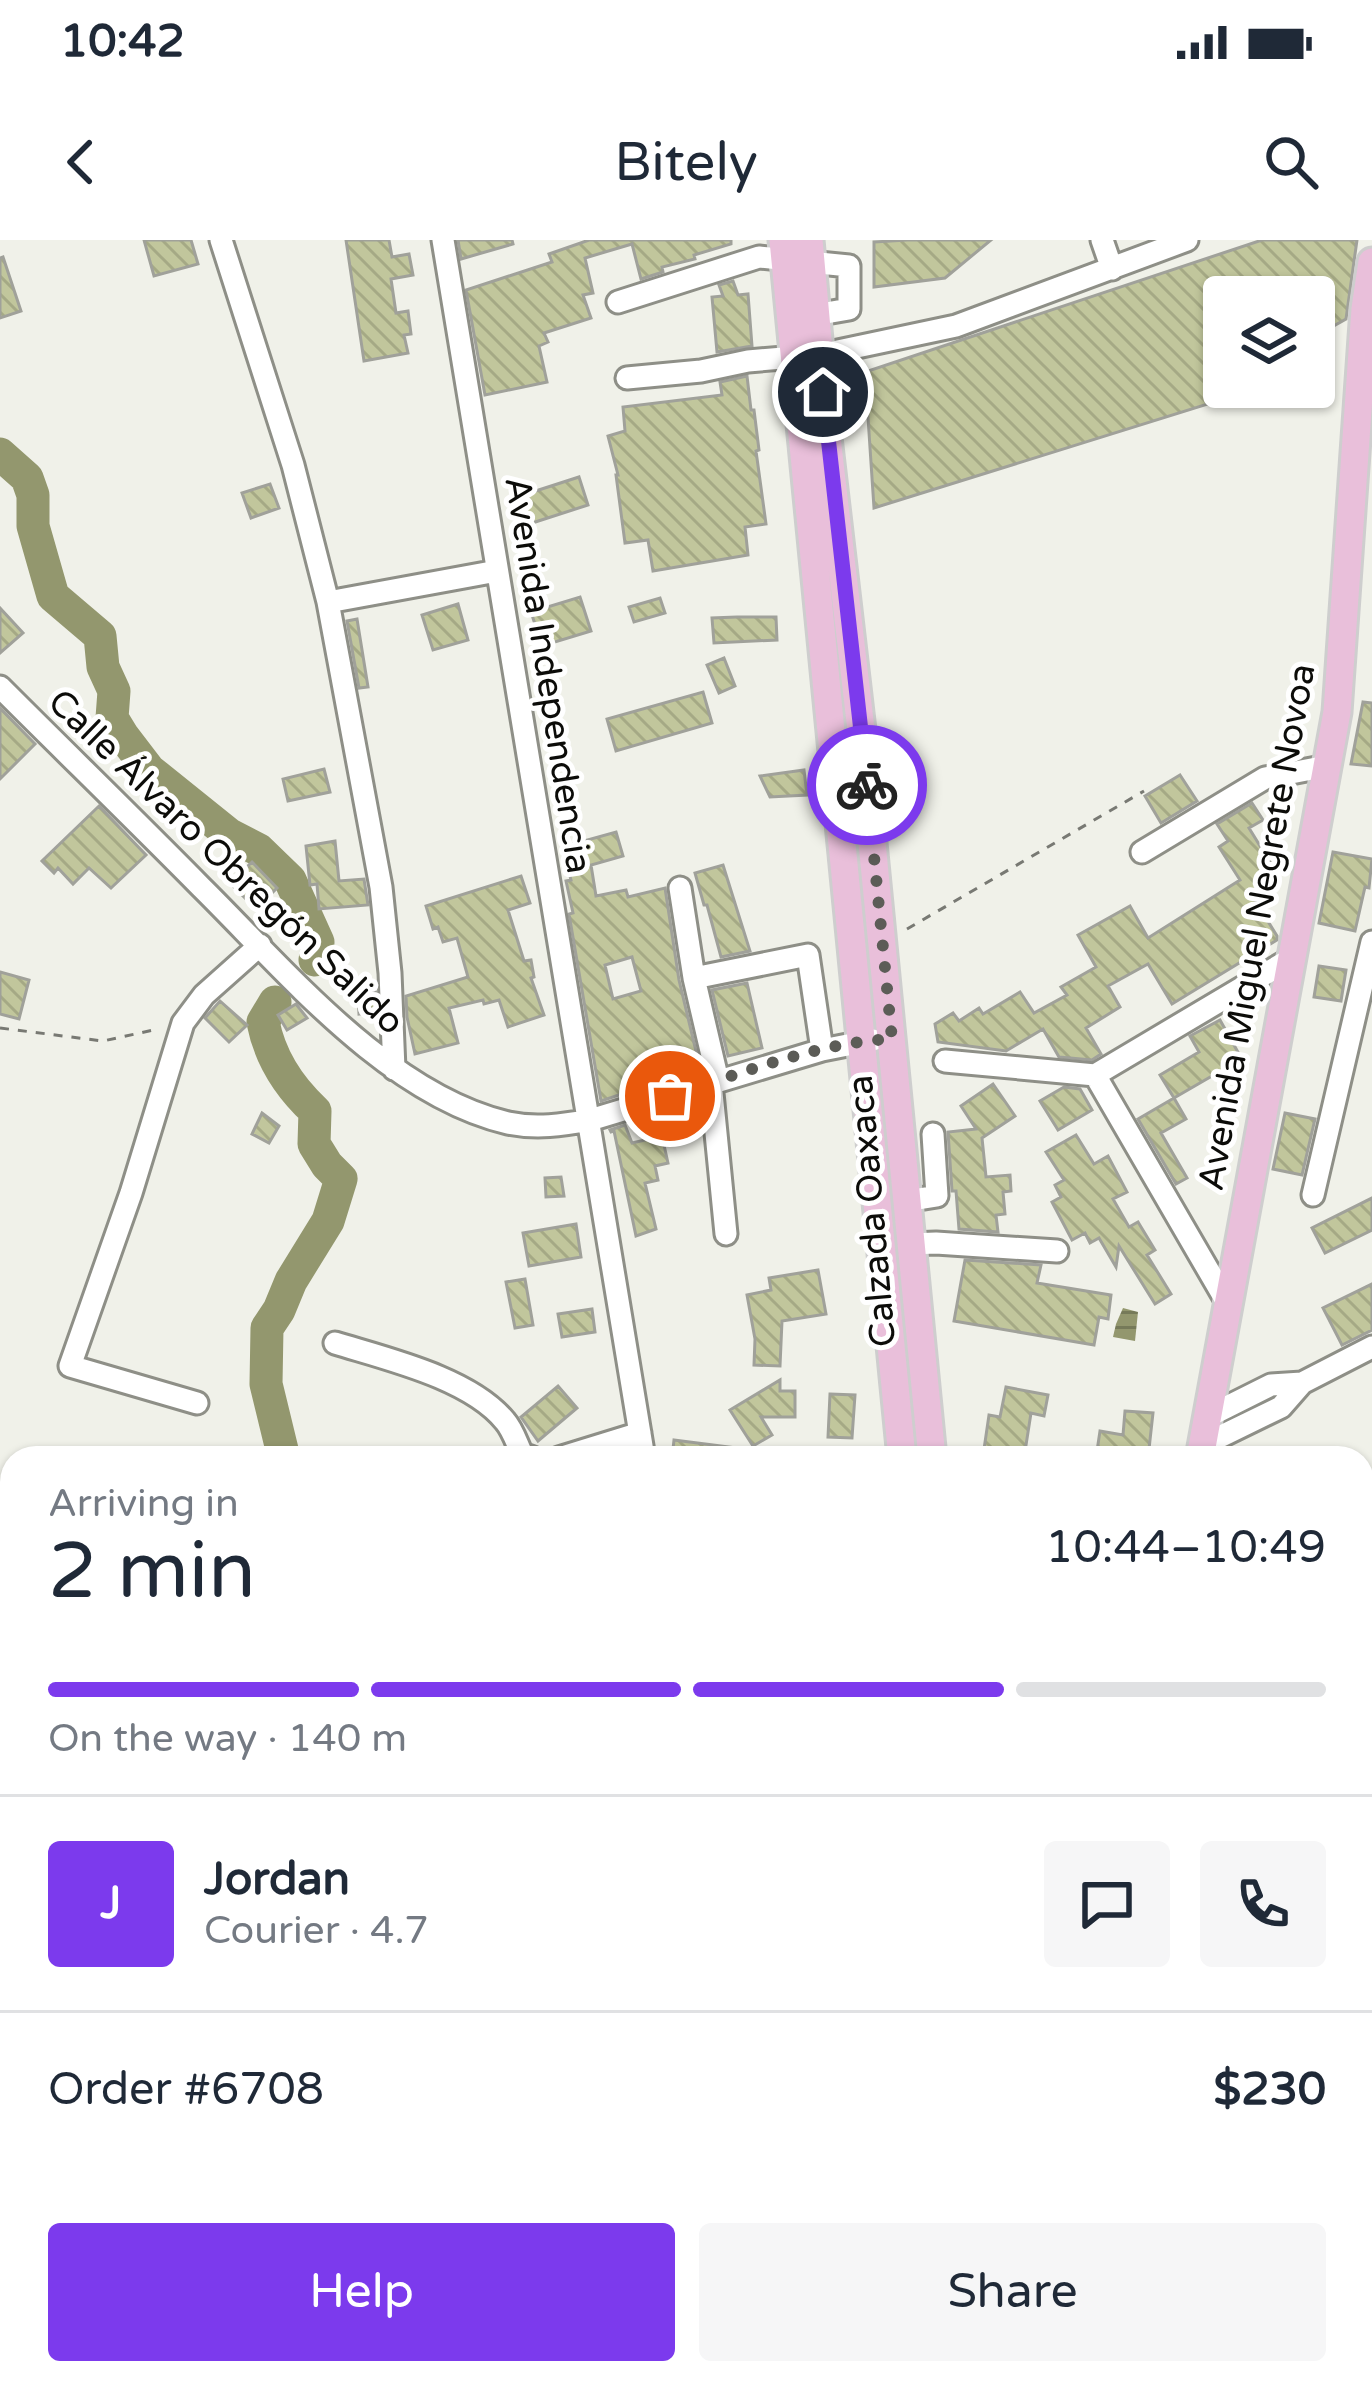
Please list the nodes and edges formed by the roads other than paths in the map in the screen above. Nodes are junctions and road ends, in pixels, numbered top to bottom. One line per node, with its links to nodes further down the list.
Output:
1 (221, 240): 12 (street)
2 (443, 240): 11 (street, Avenida Independencia)
3 (1102, 240): 7 (street)
4 (1187, 240): 7 (street)
5 (797, 249): 8 (street); 9 (main road, Calzada Oaxaca)
6 (1372, 262): 14 (main road, Avenida Miguel Negrete Novoa)
7 (1112, 269): 9 (street)
8 (618, 302)
9 (806, 357): 10 (street); 21 (main road, Calzada Oaxaca); 22 (main road, Calzada Oaxaca)
10 (627, 378)
11 (497, 571): 12 (street); 28 (street, Avenida Independencia)
12 (328, 602): 25 (street)
13 (0, 687): 18 (street, Calle Álvaro Obregón Salido)
14 (1327, 766): 15 (street); 19 (main road, Avenida Miguel Negrete Novoa)
15 (1142, 852)
16 (680, 888): 20 (street)
17 (1372, 942): 32 (street)
18 (260, 945): 25 (street, Calle Álvaro Obregón Salido); 43 (street)
19 (1292, 958): 26 (street); 39 (main road, Avenida Miguel Negrete Novoa)
20 (694, 978): 23 (street); 27 (street)
21 (892, 1039): 22 (street, Calle Álvaro Obregón Salido); 31 (main road, Calzada Oaxaca)
22 (861, 1040): 23 (street, Calle Álvaro Obregón Salido); 38 (main road, Calzada Oaxaca)
23 (822, 1050): 27 (street, Calle Álvaro Obregón Salido)
24 (945, 1061): 26 (street)
25 (394, 1070): 28 (street, Calle Álvaro Obregón Salido)
26 (1095, 1075): 39 (street)
27 (714, 1082): 28 (street, Calle Álvaro Obregón Salido); 34 (street)
28 (590, 1120): 45 (street, Avenida Independencia)
29 (933, 1134): 30 (street)
30 (936, 1164): 31 (street); 33 (street)
31 (903, 1165): 33 (main road, Calzada Oaxaca)
32 (1313, 1195)
33 (906, 1201): 35 (main road, Calzada Oaxaca)
34 (726, 1234)
35 (910, 1244): 36 (street); 37 (main road, Calzada Oaxaca)
36 (1057, 1251)
37 (914, 1274): 38 (main road); 50 (main road, Calzada Oaxaca)
38 (884, 1276): 49 (main road, Calzada Oaxaca)
39 (1228, 1304): 44 (main road, Avenida Miguel Negrete Novoa)
40 (335, 1343): 46 (street)
41 (1372, 1347): 42 (street)
42 (1303, 1383): 44 (street); 52 (street)
43 (196, 1403)
44 (1207, 1417): 51 (main road, Avenida Miguel Negrete Novoa)
45 (640, 1433): 47 (street); 48 (street, Avenida Independencia)
46 (519, 1446)
47 (598, 1446)
48 (642, 1446)
49 (901, 1446)
50 (931, 1446)
51 (1201, 1446)
52 (1211, 1446)

